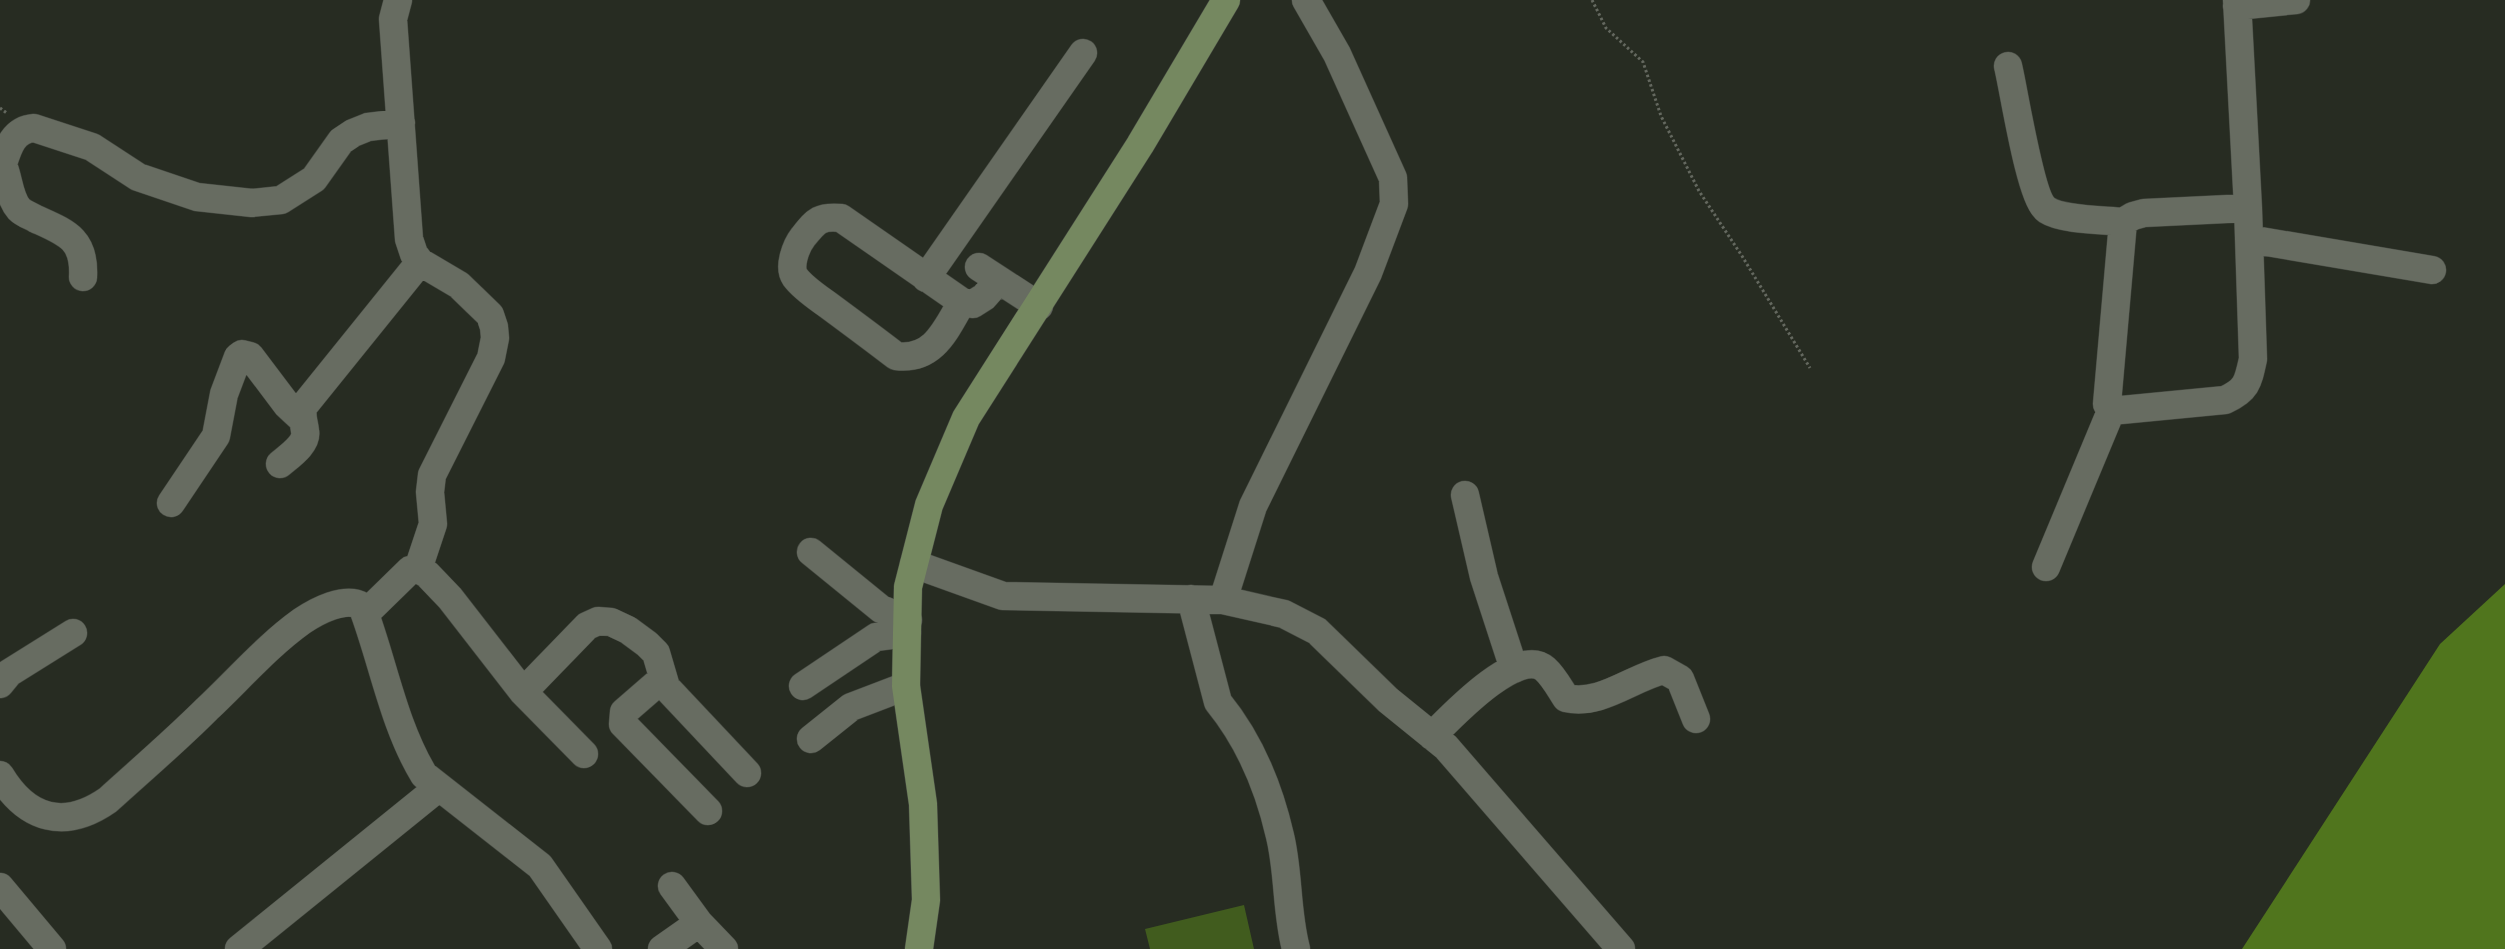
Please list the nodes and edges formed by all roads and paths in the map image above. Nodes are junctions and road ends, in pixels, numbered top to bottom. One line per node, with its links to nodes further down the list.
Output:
1 (398, 0): 9 (street)
2 (1226, 0): 19 (main road)
3 (1306, 0): 31 (street)
4 (1592, 0): 20 (path)
5 (2296, 0): 6 (street)
6 (2237, 3): 11 (street)
7 (1083, 53): 17 (street)
8 (2008, 66): 12 (street)
9 (401, 122): 10 (street); 14 (street)
10 (1, 169): 16 (street)
11 (2248, 208): 12 (street); 13 (street)
12 (2123, 222): 21 (street)
13 (2249, 239): 15 (street); 21 (street)
14 (420, 262): 22 (street); 29 (street)
15 (2432, 270)
16 (83, 276)
17 (926, 278): 18 (street); 18 (street)
18 (962, 302): 19 (street)
19 (1039, 306): 27 (main road)
20 (1810, 368)
21 (2111, 412): 28 (street)
22 (302, 418): 23 (street); 25 (street)
23 (280, 464)
24 (1465, 495): 35 (street)
25 (171, 503)
26 (811, 552): 33 (street)
27 (914, 564): 30 (street); 33 (main road)
28 (2046, 567)
29 (418, 569): 32 (street); 40 (street)
30 (1191, 599): 31 (street); 58 (street)
31 (1223, 600): 42 (street)
32 (365, 614): 46 (street); 47 (street)
33 (907, 627): 38 (street); 39 (main road)
34 (73, 633): 37 (street)
35 (1514, 669): 41 (street); 42 (street)
36 (662, 679): 40 (street); 45 (street); 48 (street)
37 (0, 684)
38 (803, 686)
39 (906, 686): 43 (street); 57 (main road)
40 (523, 692): 44 (street)
41 (1696, 719)
42 (1432, 736): 59 (street)
43 (811, 739)
44 (584, 754)
45 (747, 773)
46 (0, 776)
47 (438, 788): 53 (street); 54 (street)
48 (708, 811)
49 (672, 886): 51 (street)
50 (0, 887): 52 (street)
51 (699, 924): 55 (street); 56 (street)
52 (52, 949)
53 (239, 949)
54 (598, 949)
55 (662, 949)
56 (724, 949)
57 (919, 949)
58 (1296, 949)
59 (1621, 949)

